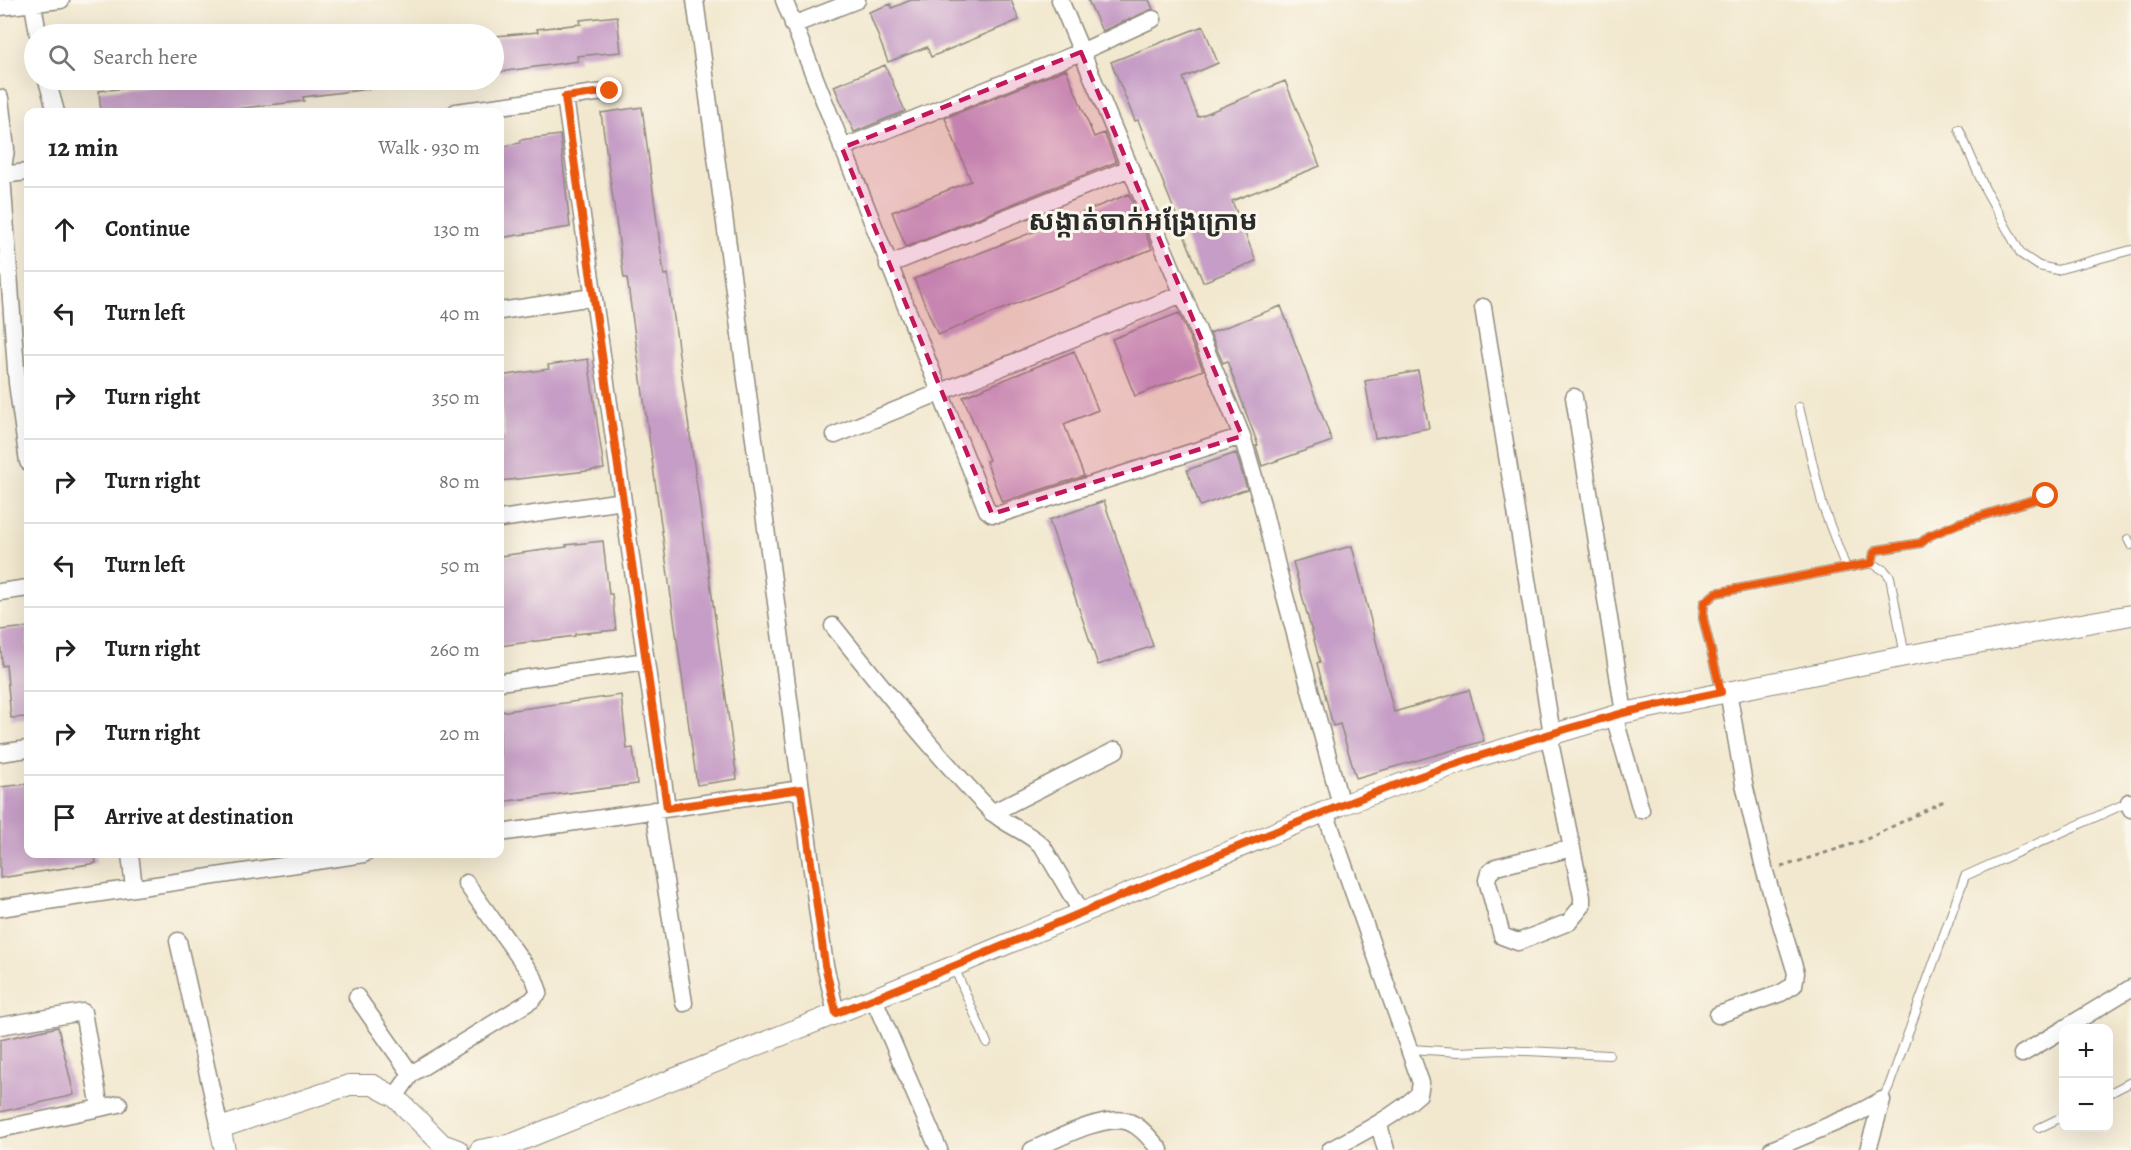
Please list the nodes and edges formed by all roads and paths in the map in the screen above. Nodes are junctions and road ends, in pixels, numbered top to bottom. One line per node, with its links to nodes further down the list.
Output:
1 (61, 0): 6 (street)
2 (695, 0): 55 (street)
3 (784, 0): 10 (street)
4 (857, 0): 10 (street)
5 (1060, 0): 11 (street)
6 (33, 4): 7 (street); 9 (street)
7 (0, 7)
8 (1153, 19): 11 (street)
9 (36, 24)
10 (793, 25): 19 (street)
11 (1081, 52): 19 (street); 20 (street)
12 (50, 90): 16 (street)
13 (610, 91): 14 (street)
14 (565, 97): 17 (street); 26 (street)
15 (0, 98): 22 (street)
16 (55, 108)
17 (485, 108)
18 (1959, 129): 23 (lane)
19 (842, 148): 24 (street)
20 (1130, 168): 24 (street); 25 (street)
21 (24, 172): 22 (street)
22 (1, 175): 29 (street)
23 (2131, 250)
24 (888, 265): 31 (street)
25 (1182, 294): 31 (street); 36 (street)
26 (594, 297): 28 (street); 38 (street)
27 (1483, 308): 51 (street)
28 (504, 310)
29 (17, 383): 30 (street); 34 (street)
30 (0, 386)
31 (939, 393): 35 (street); 36 (street)
32 (1574, 397): 50 (street)
33 (1799, 407): 41 (lane)
34 (24, 433)
35 (835, 435)
36 (1242, 436): 58 (street)
37 (2046, 496): 40 (lane)
38 (623, 501): 39 (street); 47 (street)
39 (504, 518)
40 (1872, 563): 41 (lane); 46 (lane)
41 (1846, 568): 49 (lane)
42 (24, 589): 43 (street)
43 (0, 592)
44 (2131, 615): 46 (street)
45 (833, 626): 61 (street)
46 (1905, 656): 49 (street)
47 (646, 662): 48 (street); 59 (street)
48 (504, 681)
49 (1725, 691): 50 (street); 66 (street)
50 (1619, 715): 51 (street); 60 (street)
51 (1552, 735): 58 (street); 63 (street)
52 (24, 750): 54 (street)
53 (1116, 750): 61 (street)
54 (0, 753)
55 (801, 789): 59 (street); 77 (street)
56 (1946, 800): 66 (path)
57 (2130, 804): 90 (lane)
58 (1333, 808): 70 (street); 83 (street)
59 (660, 809): 62 (street); 76 (street)
60 (1641, 810)
61 (992, 813): 70 (street)
62 (504, 832)
63 (1572, 848): 63 (street)
64 (131, 858): 68 (street)
65 (336, 858): 68 (street)
66 (1765, 872): 78 (street)
67 (466, 883): 86 (street)
68 (135, 888): 69 (street)
69 (0, 908)
70 (1082, 912): 72 (street)
71 (178, 941): 95 (street)
72 (954, 966): 75 (street); 82 (lane)
73 (2131, 988): 79 (street)
74 (357, 997): 86 (street)
75 (874, 999): 77 (street); 102 (street)
76 (684, 1003)
77 (836, 1013): 98 (street)
78 (1718, 1015)
79 (2072, 1024)
80 (0, 1026): 92 (street)
81 (2059, 1032): 84 (street)
82 (987, 1042)
83 (1410, 1050): 85 (lane); 94 (street)
84 (2022, 1054)
85 (1610, 1055)
86 (411, 1074): 89 (street)
87 (2131, 1083): 88 (lane)
88 (2113, 1092)
89 (395, 1097): 95 (street); 100 (street)
90 (1882, 1100): 107 (street); 108 (street)
91 (119, 1104): 92 (street)
92 (100, 1108): 97 (street)
93 (2059, 1118): 96 (lane)
94 (1379, 1125): 105 (street); 106 (street)
95 (220, 1128): 99 (street)
96 (2038, 1128)
97 (0, 1129)
98 (513, 1147): 101 (street)
99 (225, 1150)
100 (458, 1150)
101 (480, 1150)
102 (939, 1150)
103 (1032, 1150): 104 (street)
104 (1160, 1150)
105 (1330, 1150)
106 (1386, 1150)
107 (1771, 1150)
108 (1868, 1150)

